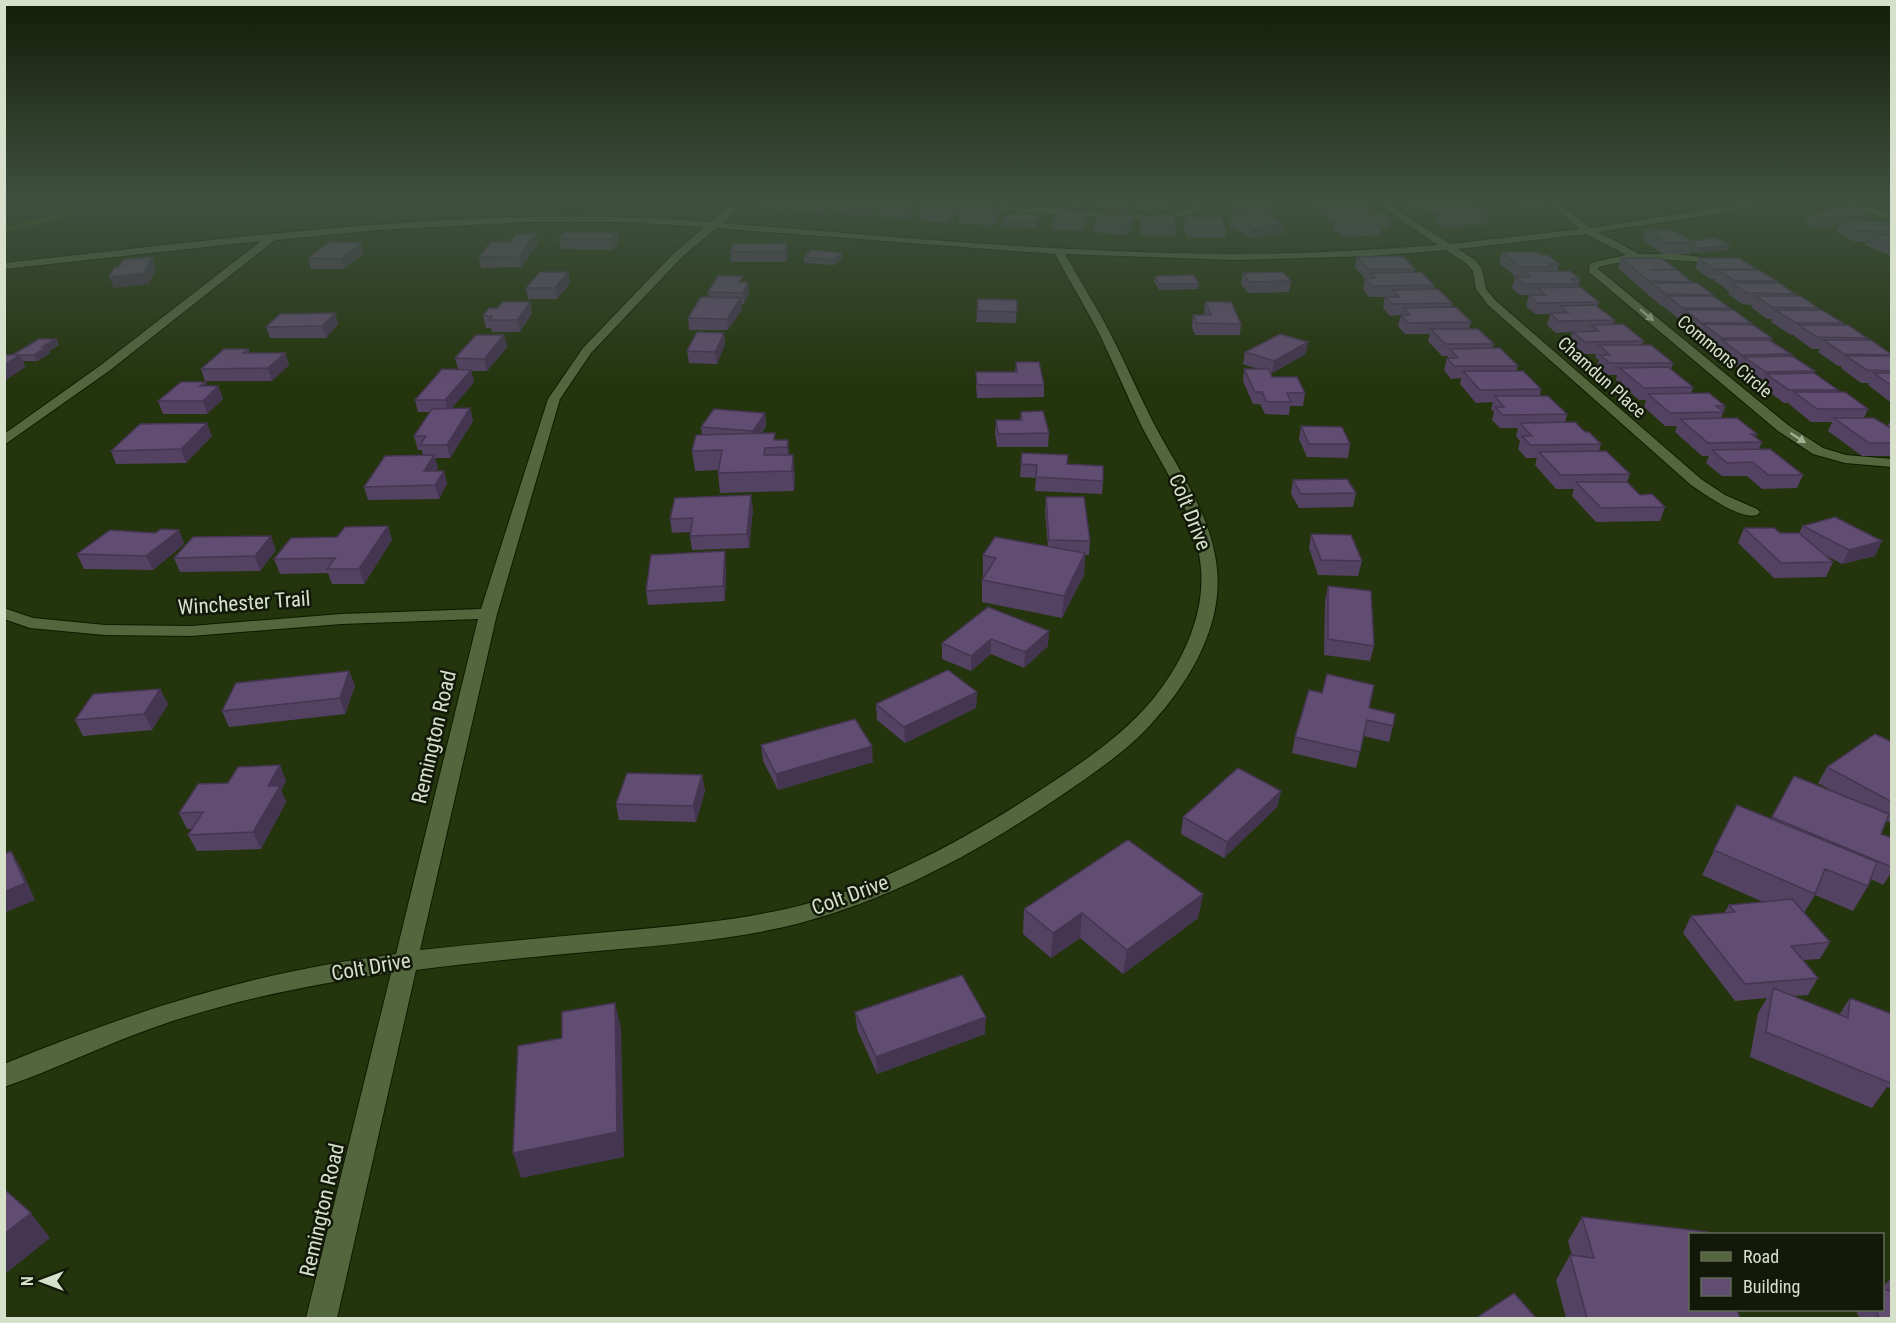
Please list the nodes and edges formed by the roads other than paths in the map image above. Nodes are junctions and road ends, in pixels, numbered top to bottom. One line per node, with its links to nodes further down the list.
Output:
1 (35, 263): 9 (street)
2 (239, 263): 10 (street)
3 (671, 263): 14 (street, Remington Road)
4 (1065, 263): 15 (street, Colt Drive)
5 (1472, 263): 12 (street, Chamdun Place)
6 (1599, 263): 11 (street, Commons Circle, one-way to 11)
7 (1725, 263): 8 (street, Commons Circle)
8 (1737, 264)
9 (4, 266)
10 (4, 441)
11 (1892, 463)
12 (1752, 512)
13 (4, 613): 14 (street, Winchester Trail)
14 (488, 614): 15 (street, Remington Road)
15 (405, 960): 16 (street, Colt Drive); 17 (street, Remington Road)
16 (4, 1076)
17 (321, 1318)

